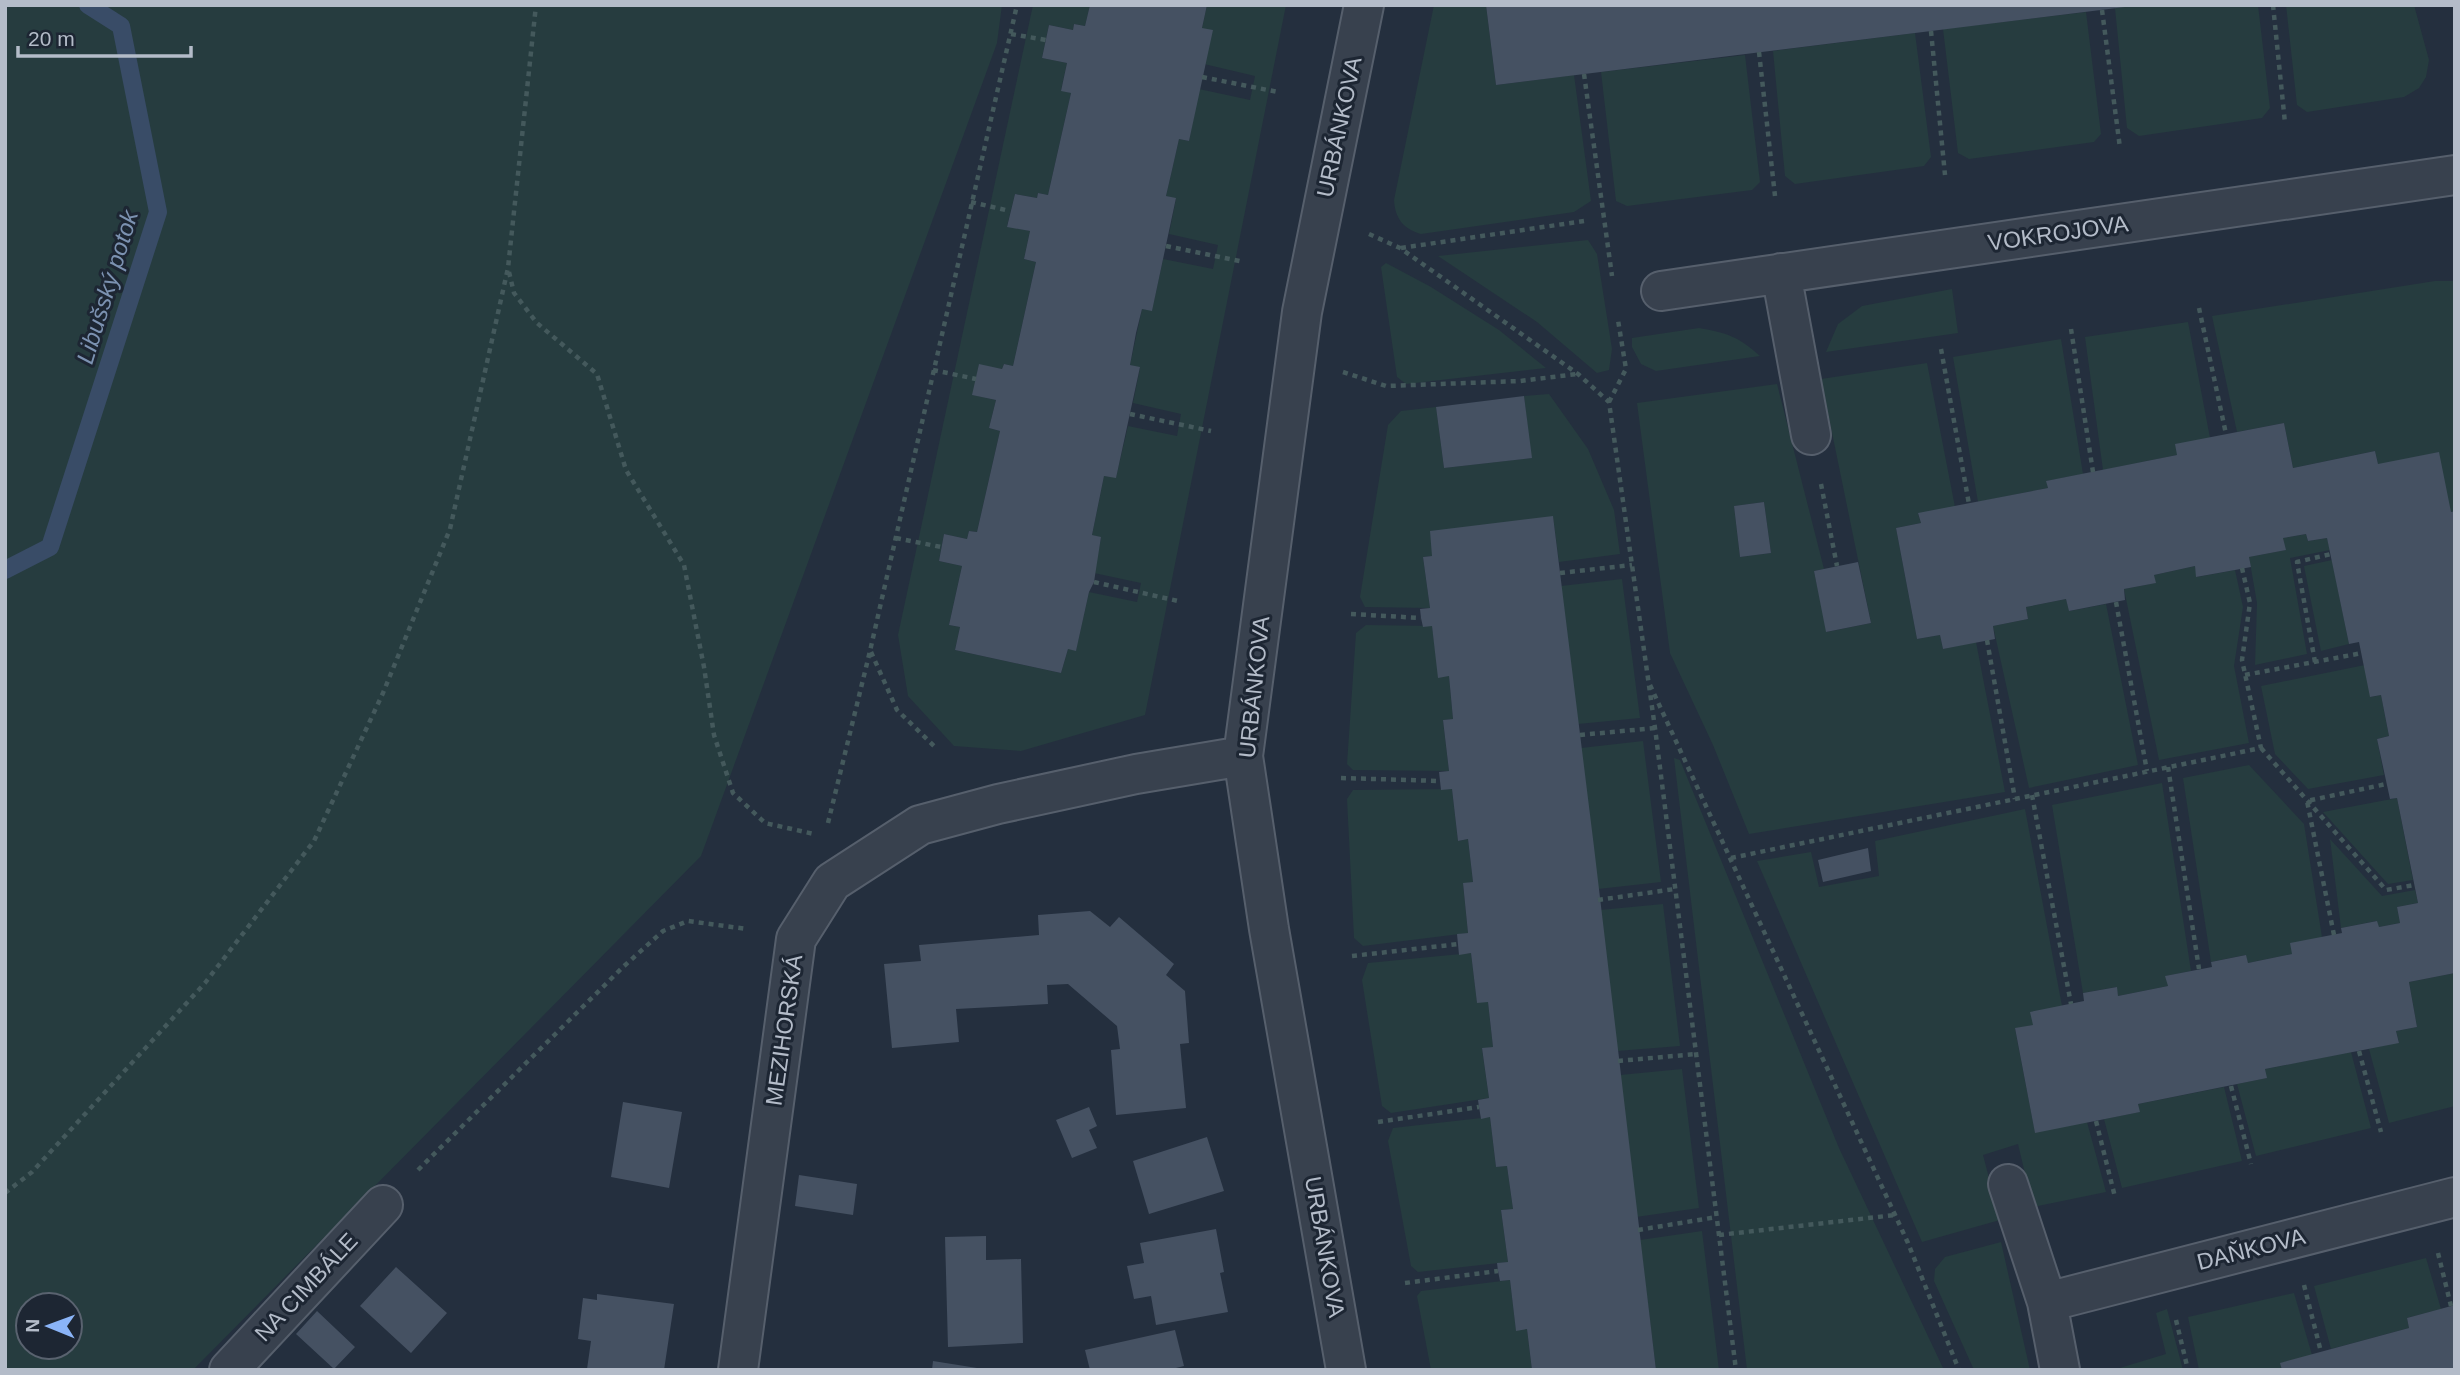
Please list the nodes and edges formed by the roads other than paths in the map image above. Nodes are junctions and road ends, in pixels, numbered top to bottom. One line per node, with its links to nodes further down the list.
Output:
1 (1364, 5): 6 (street, URBÁNKOVA)
2 (2455, 175): 3 (street, VOKROJOVA)
3 (1781, 273): 4 (street, VOKROJOVA); 5 (street)
4 (1661, 291)
5 (1811, 435)
6 (1242, 756): 12 (street, MEZIHORSKÁ); 13 (street, URBÁNKOVA)
7 (2008, 1184): 10 (street)
8 (2455, 1197): 10 (street, DAŇKOVA)
9 (383, 1205): 11 (street, NA CIMBÁLE)
10 (2048, 1301): 14 (street)
11 (229, 1370)
12 (738, 1370)
13 (1346, 1370)
14 (2060, 1370)

